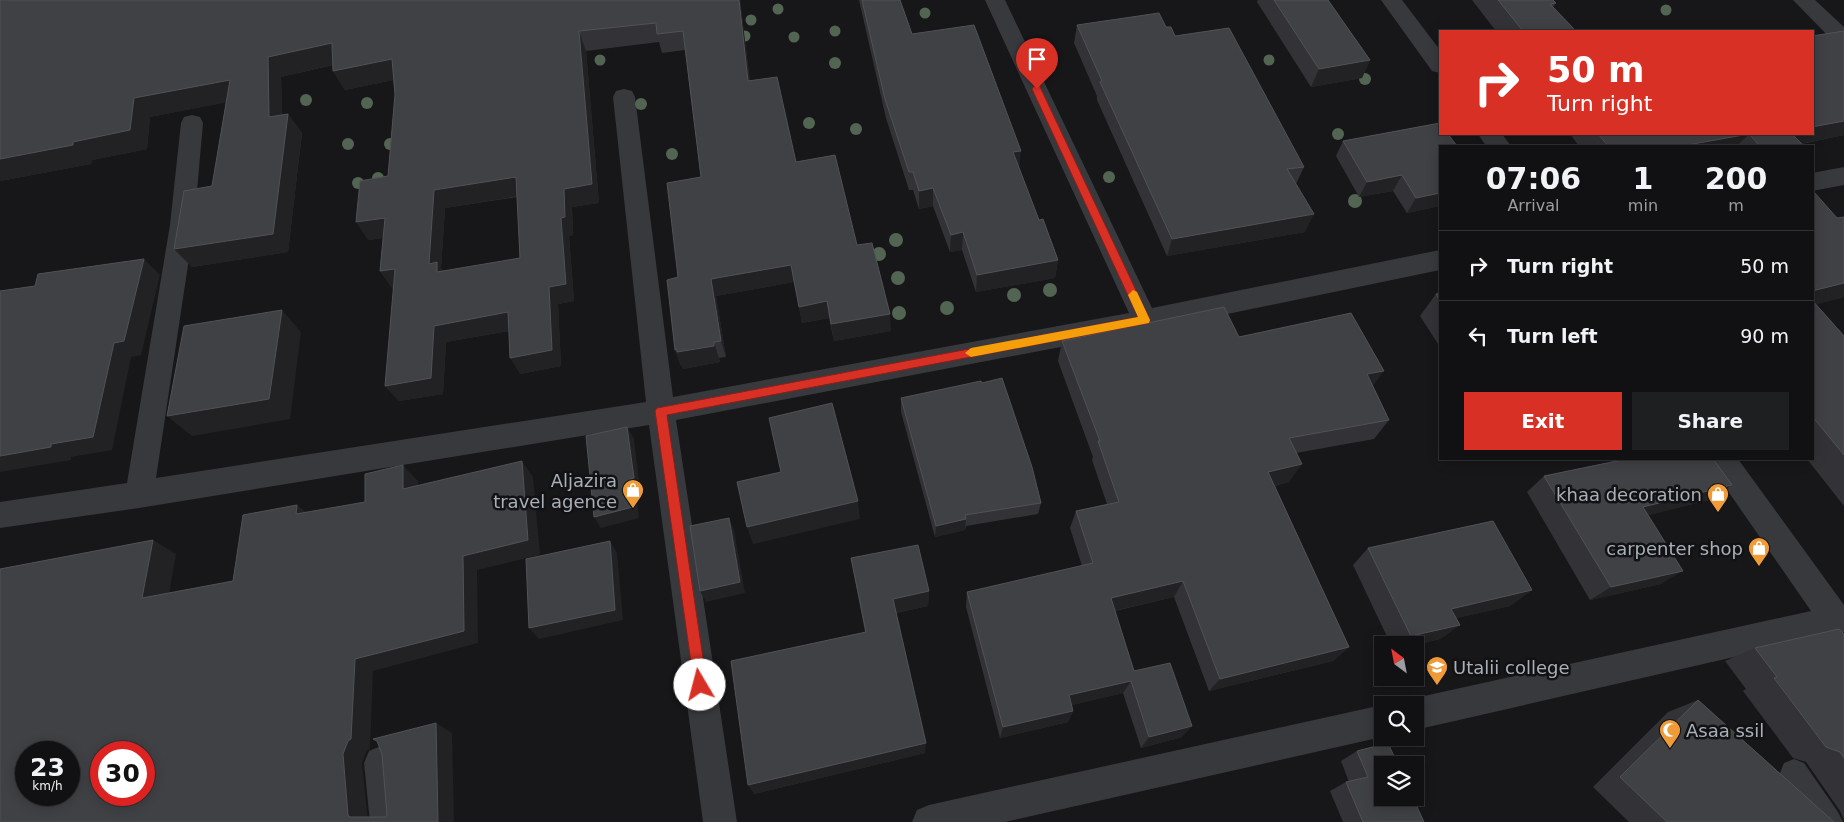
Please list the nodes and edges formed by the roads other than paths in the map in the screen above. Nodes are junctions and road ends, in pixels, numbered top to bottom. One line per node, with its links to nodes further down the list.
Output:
1 (995, 0): 11 (street)
2 (1391, 0): 5 (street)
3 (1804, 0): 4 (street)
4 (1844, 39)
5 (1439, 65)
6 (624, 97): 12 (street)
7 (192, 124): 14 (street)
8 (1844, 176): 9 (street)
9 (1814, 182)
10 (1439, 260): 11 (street)
11 (1145, 320): 12 (street)
12 (661, 411): 14 (street); 22 (street)
13 (1723, 460): 16 (street)
14 (139, 494): 15 (street)
15 (0, 515)
16 (1841, 622): 17 (street)
17 (1424, 712)
18 (1374, 723): 23 (street)
19 (381, 763): 21 (street)
20 (1794, 773): 24 (lane)
21 (388, 822)
22 (720, 822)
23 (929, 822)
24 (1828, 822)

